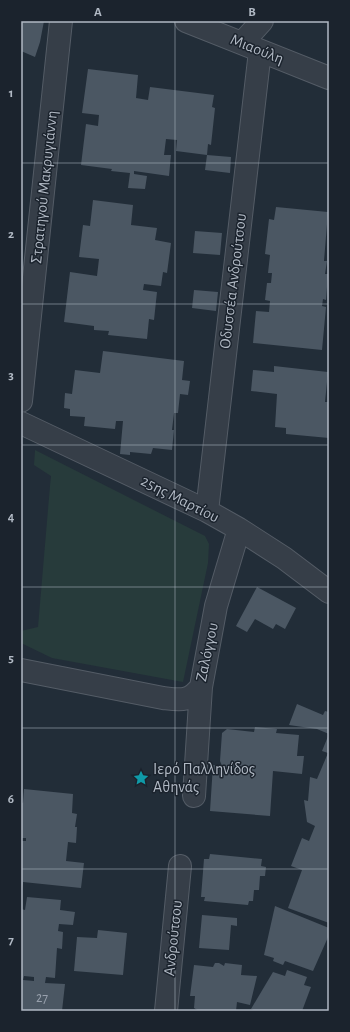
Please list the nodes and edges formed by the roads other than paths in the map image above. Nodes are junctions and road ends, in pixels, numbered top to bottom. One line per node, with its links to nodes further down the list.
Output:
1 (61, 21): 6 (street, Στρατηγού Μακρυγιάννη)
2 (186, 21): 4 (street, Μιαούλη)
3 (262, 21): 4 (street)
4 (251, 47): 5 (street, Μιαούλη); 8 (street, Οδυσσέα Ανδρούτσου)
5 (329, 78)
6 (21, 401)
7 (21, 423): 8 (street, 25ης Μαρτίου)
8 (207, 511): 9 (street, 25ης Μαρτίου)
9 (239, 529): 10 (street, 25ης Μαρτίου); 12 (street, Ζαλόγγου)
10 (329, 592)
11 (21, 670): 12 (street, Ζαλόγγου)
12 (201, 687): 13 (street)
13 (194, 796)
14 (180, 866): 15 (street, Ανδρούτσου)
15 (166, 1011)

